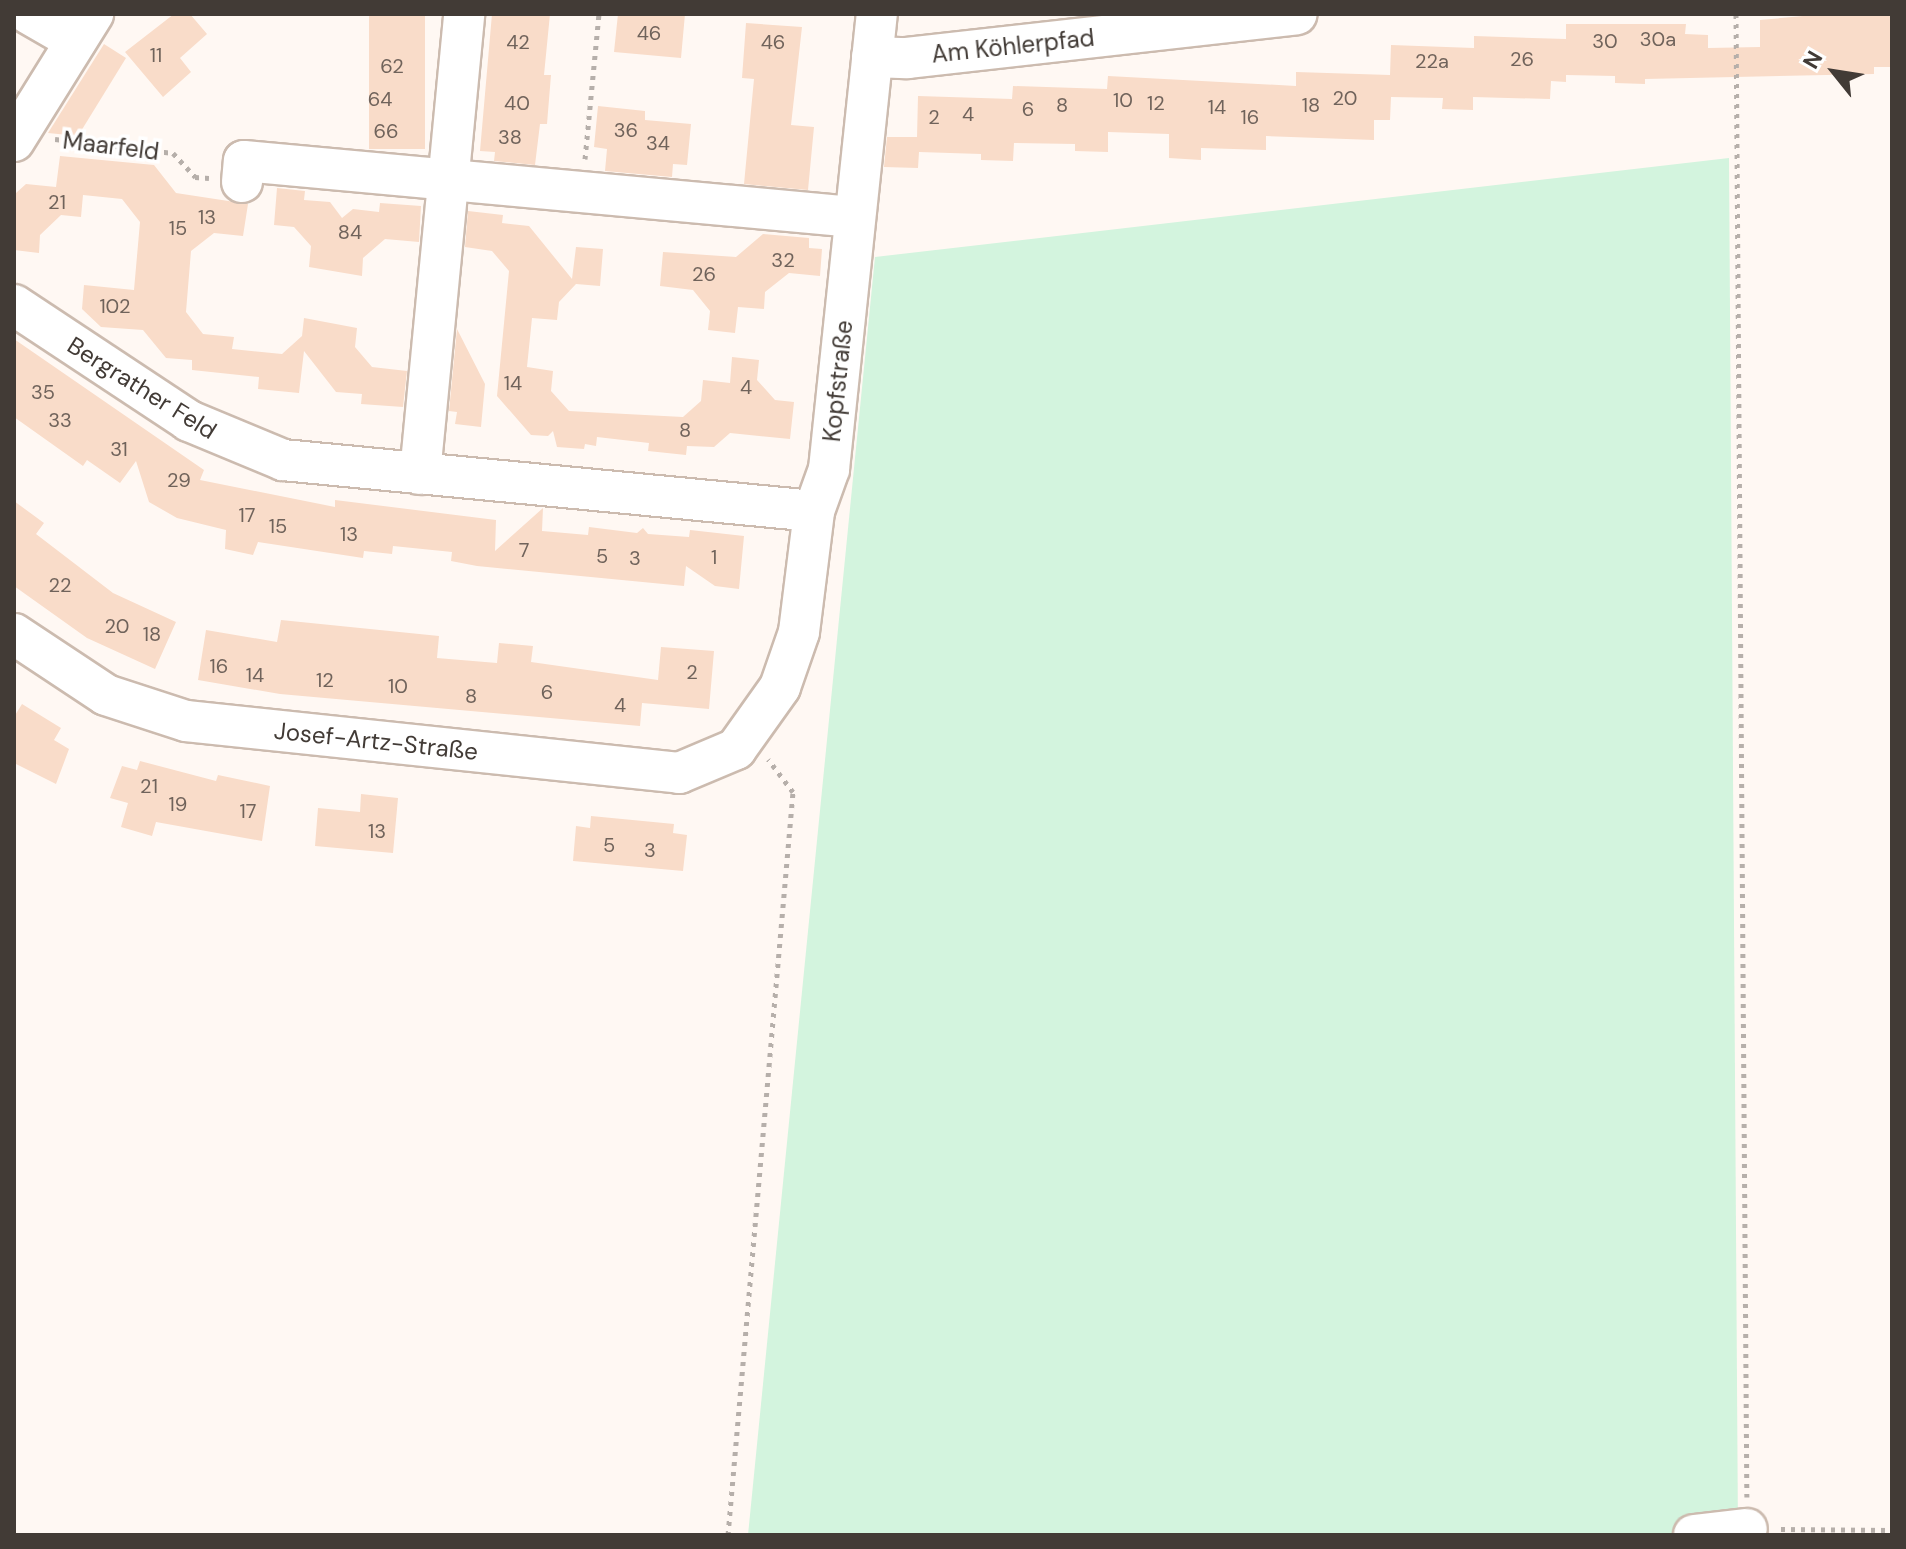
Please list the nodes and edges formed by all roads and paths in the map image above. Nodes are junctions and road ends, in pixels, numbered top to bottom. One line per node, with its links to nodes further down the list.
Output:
1 (29, 14): 7 (street, Maarfeld)
2 (464, 14): 10 (street)
3 (599, 14): 12 (path)
4 (877, 14): 8 (street, Kopfstraße)
5 (1297, 14): 8 (street, Am Köhlerpfad)
6 (1736, 14): 19 (path)
7 (84, 28): 9 (street, Maarfeld)
8 (872, 57): 13 (street, Kopfstraße)
9 (16, 139): 11 (path, Maarfeld)
10 (448, 179): 11 (street); 12 (street); 15 (street)
11 (242, 182)
12 (582, 192): 13 (street)
13 (854, 217): 16 (street, Kopfstraße)
14 (14, 305): 15 (street, Bergrather Feld)
15 (420, 474): 16 (street, Bergrather Feld)
16 (814, 511): 18 (street, Kopfstraße)
17 (14, 634): 18 (street, Josef-Artz-Straße)
18 (750, 736): 21 (path)
19 (1747, 1529): 20 (path); 22 (street)
20 (1892, 1530)
21 (728, 1535)
22 (1694, 1535)

